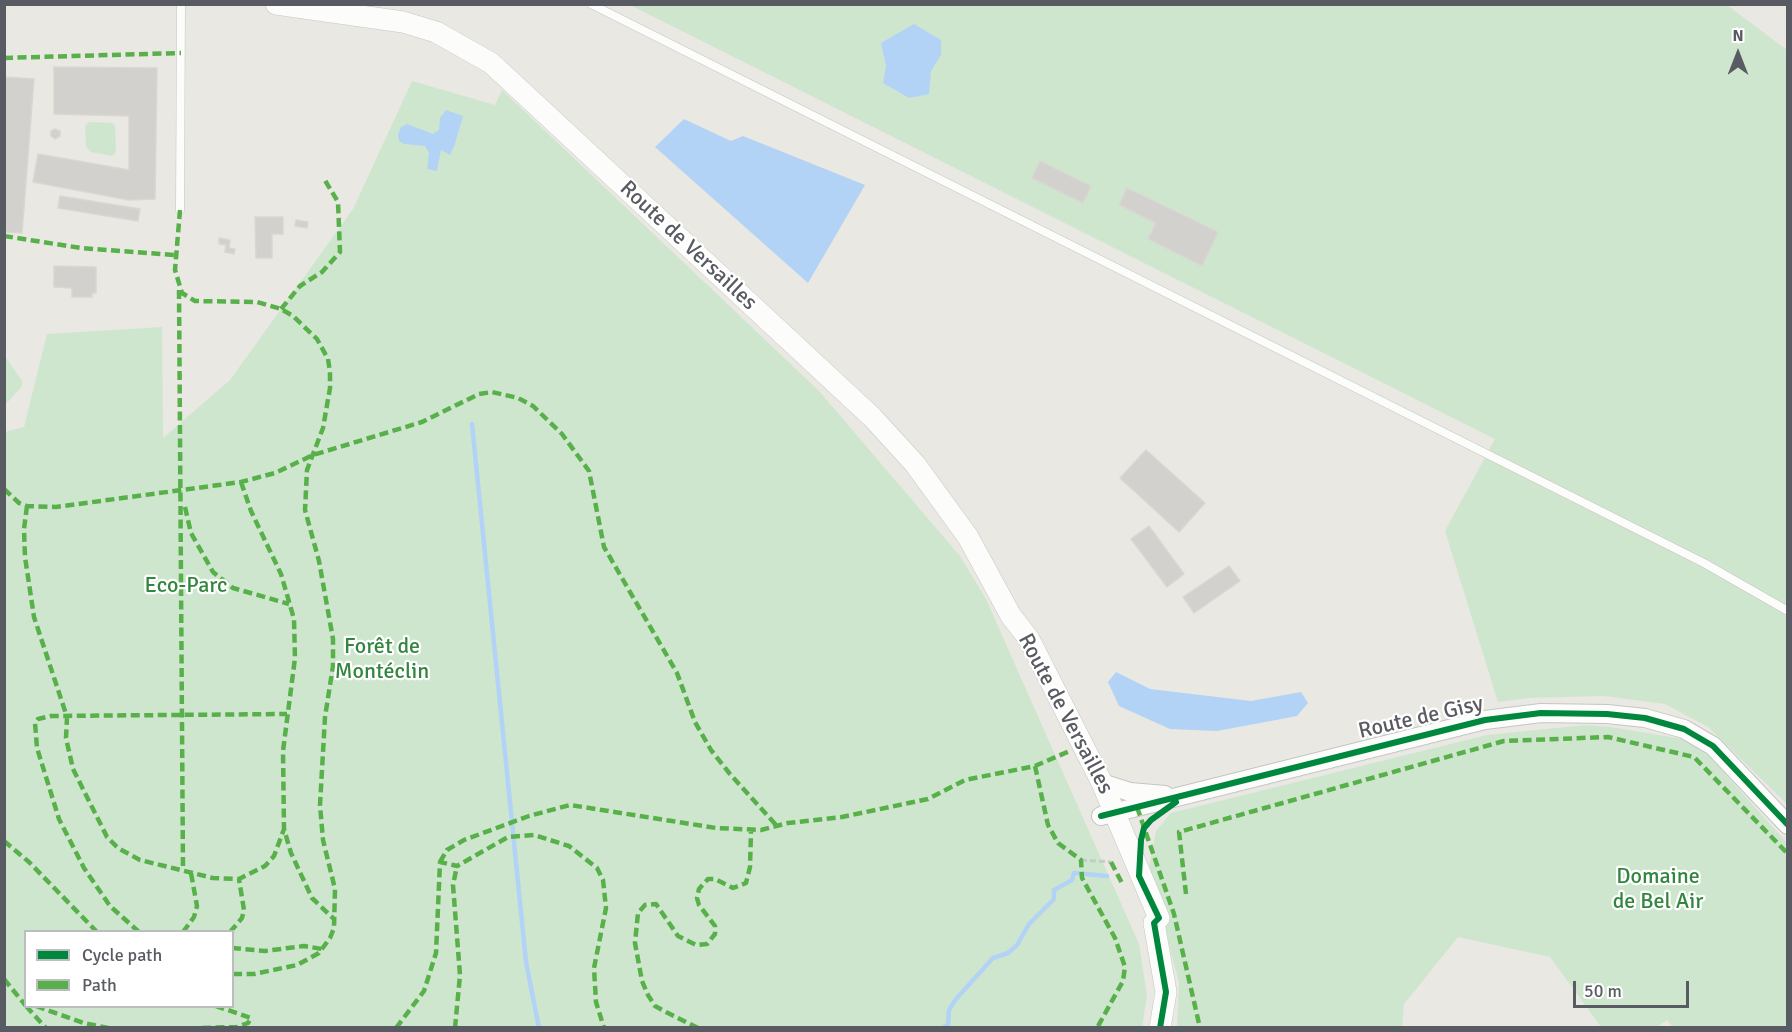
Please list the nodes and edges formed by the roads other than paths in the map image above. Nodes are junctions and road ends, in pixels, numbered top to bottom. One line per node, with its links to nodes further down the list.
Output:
1 (181, 4): 4 (lane)
2 (276, 4): 6 (main road, Route de Versailles)
3 (591, 4): 5 (lane)
4 (180, 210)
5 (1788, 611)
6 (1011, 616): 7 (main road, Route de Versailles); 9 (main road, Route de Versailles)
7 (1102, 783): 8 (street, Route de Gisy); 9 (main road, Route de Versailles)
8 (1182, 796): 9 (street, Route de Gisy); 10 (street, Route de Gisy)
9 (1108, 814): 11 (main road)
10 (1788, 825)
11 (1160, 1028)

